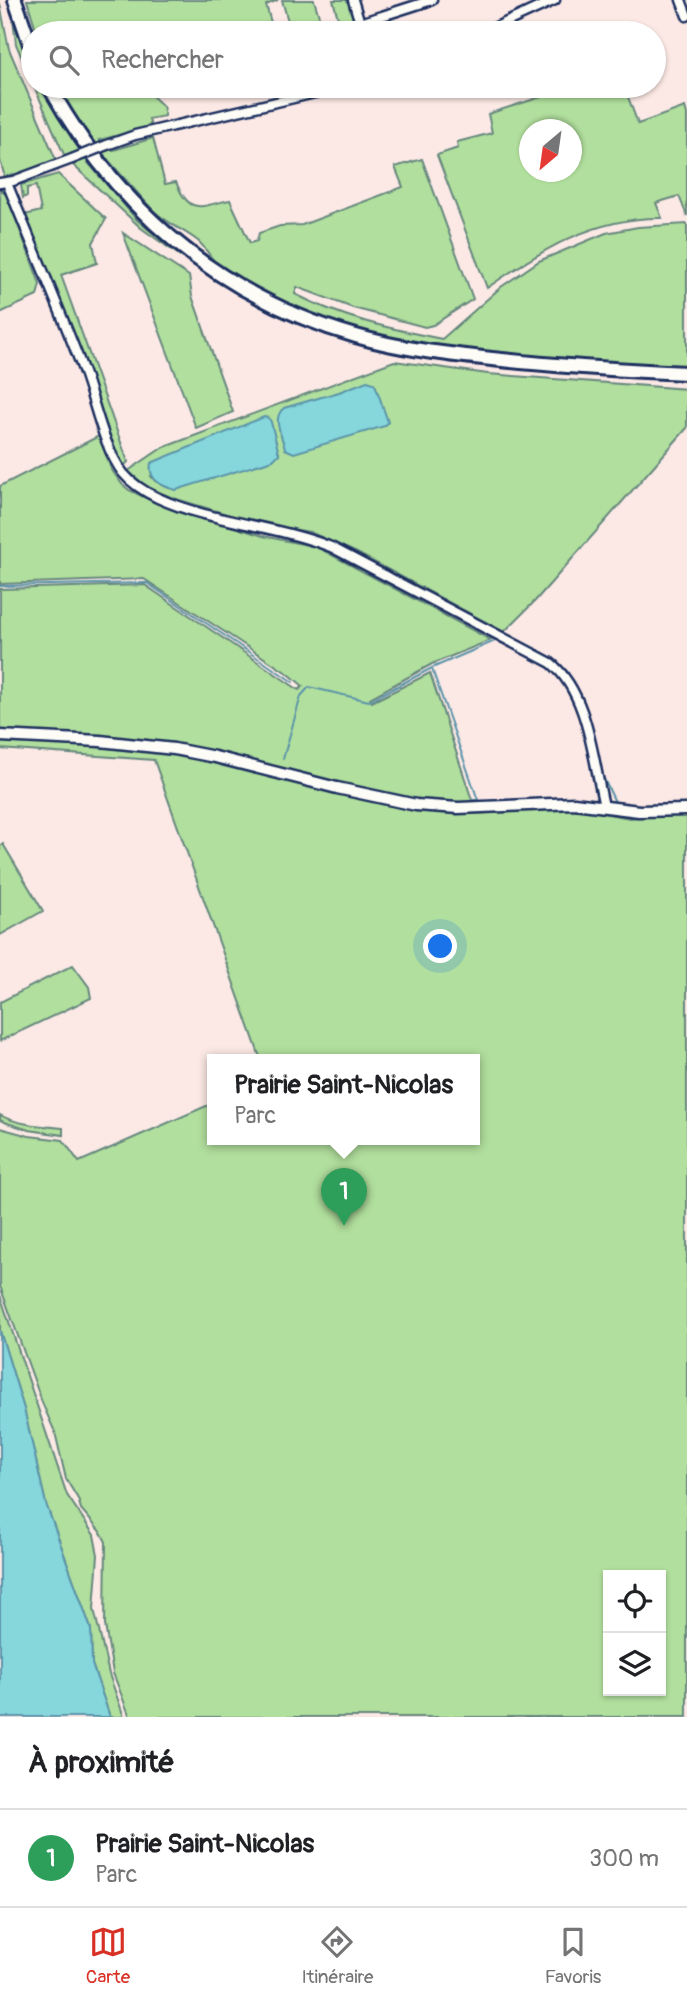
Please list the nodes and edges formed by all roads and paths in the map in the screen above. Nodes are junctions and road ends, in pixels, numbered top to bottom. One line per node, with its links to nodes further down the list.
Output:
1 (15, 0): 7 (main road)
2 (353, 0): 8 (street)
3 (432, 0): 9 (street)
4 (555, 0): 10 (street)
5 (681, 0): 6 (street)
6 (687, 16)
7 (22, 21)
8 (359, 21)
9 (366, 21)
10 (509, 21)
11 (56, 98): 14 (main road)
12 (294, 98): 13 (street, bridge)
13 (4, 183): 16 (street)
14 (687, 373)
15 (0, 736): 16 (street)
16 (604, 806): 17 (street)
17 (687, 810)

